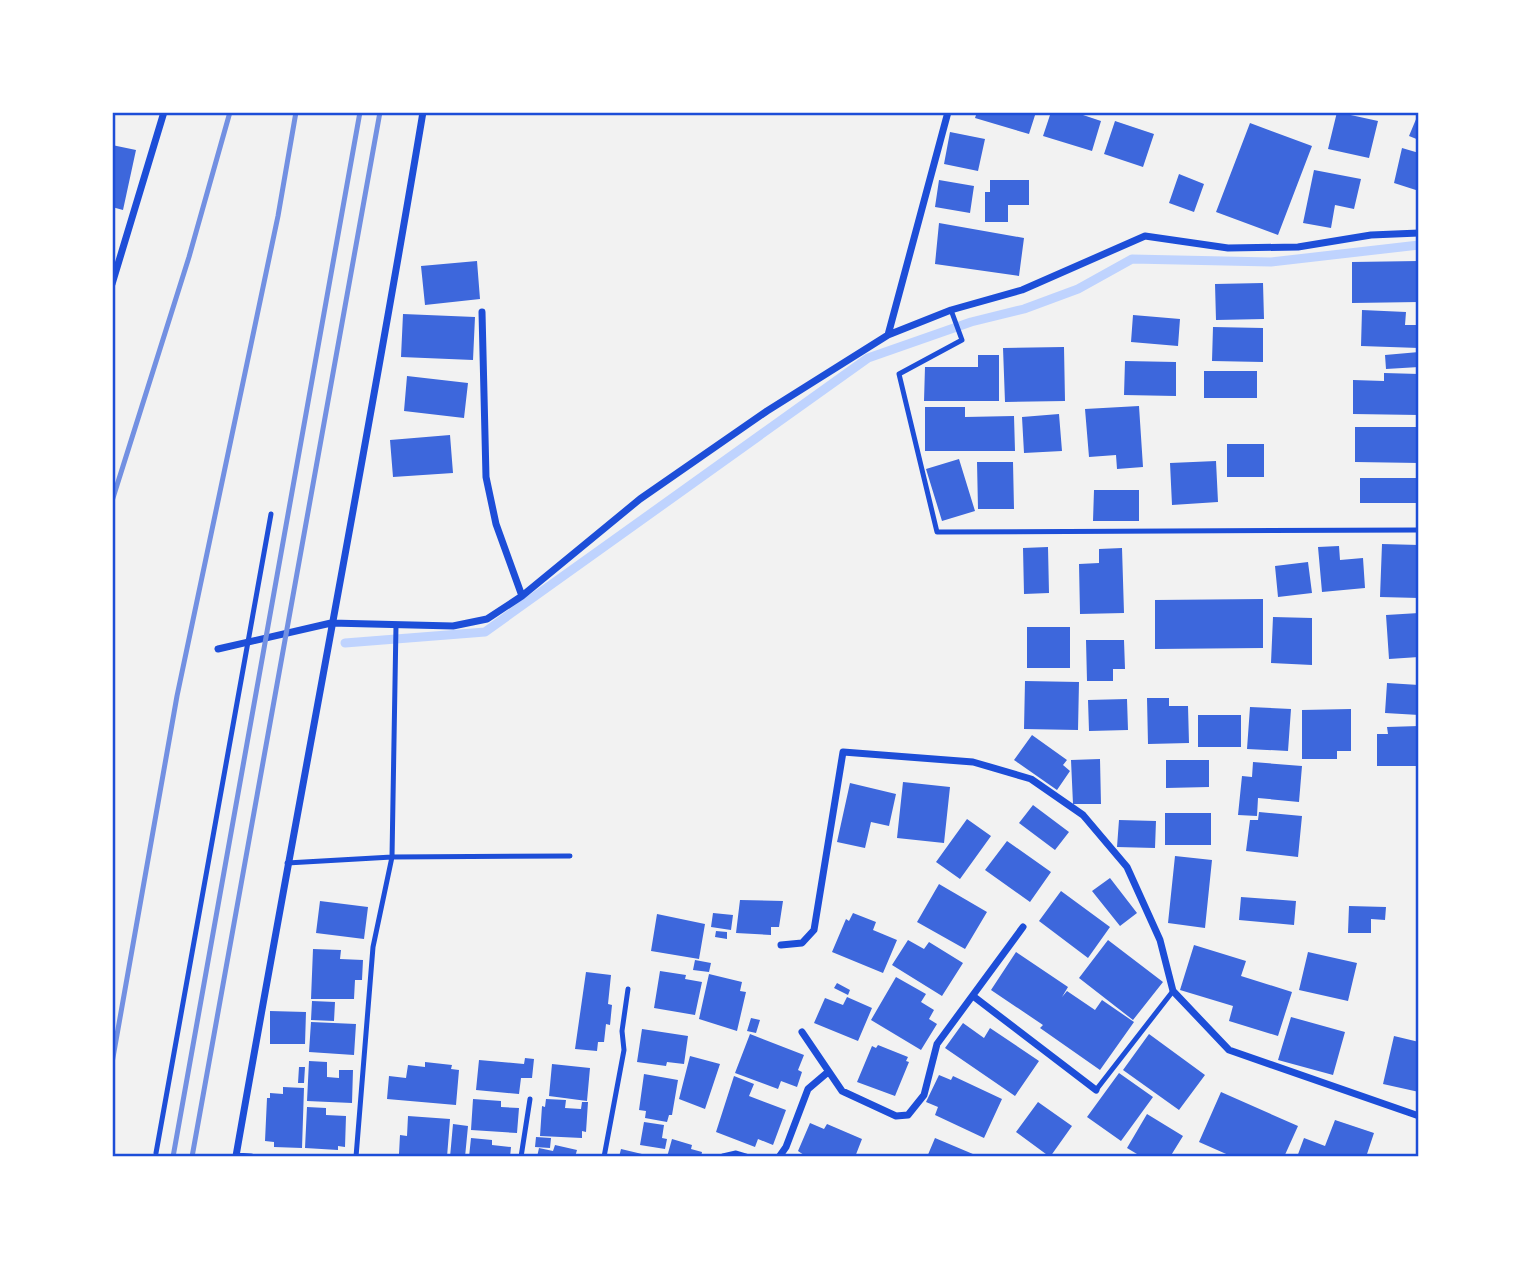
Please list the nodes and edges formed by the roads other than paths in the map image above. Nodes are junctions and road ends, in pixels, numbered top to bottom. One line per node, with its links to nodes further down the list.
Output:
1 (164, 112): 5 (street)
2 (423, 112): 12 (street)
3 (948, 112): 8 (street)
4 (1419, 233): 6 (street)
5 (112, 284)
6 (951, 310): 8 (street); 10 (lane)
7 (482, 312): 11 (street)
8 (887, 335): 11 (street)
9 (271, 514): 28 (lane)
10 (1419, 530)
11 (522, 596): 13 (street)
12 (331, 623): 13 (street); 14 (street); 17 (street)
13 (396, 628): 16 (lane)
14 (218, 649)
15 (570, 856): 16 (lane)
16 (392, 857): 17 (lane); 30 (lane)
17 (287, 863): 29 (street)
18 (1023, 927): 22 (street)
19 (781, 945): 21 (street)
20 (628, 989): 32 (lane)
21 (1173, 992): 25 (lane); 27 (street)
22 (973, 996): 24 (street); 25 (street)
23 (802, 1032): 24 (street)
24 (828, 1072): 35 (street)
25 (1096, 1090)
26 (530, 1099): 31 (lane)
27 (1419, 1116)
28 (156, 1153)
29 (251, 1157)
30 (356, 1157)
31 (521, 1157)
32 (604, 1157)
33 (723, 1157): 34 (street)
34 (746, 1157)
35 (779, 1157)

